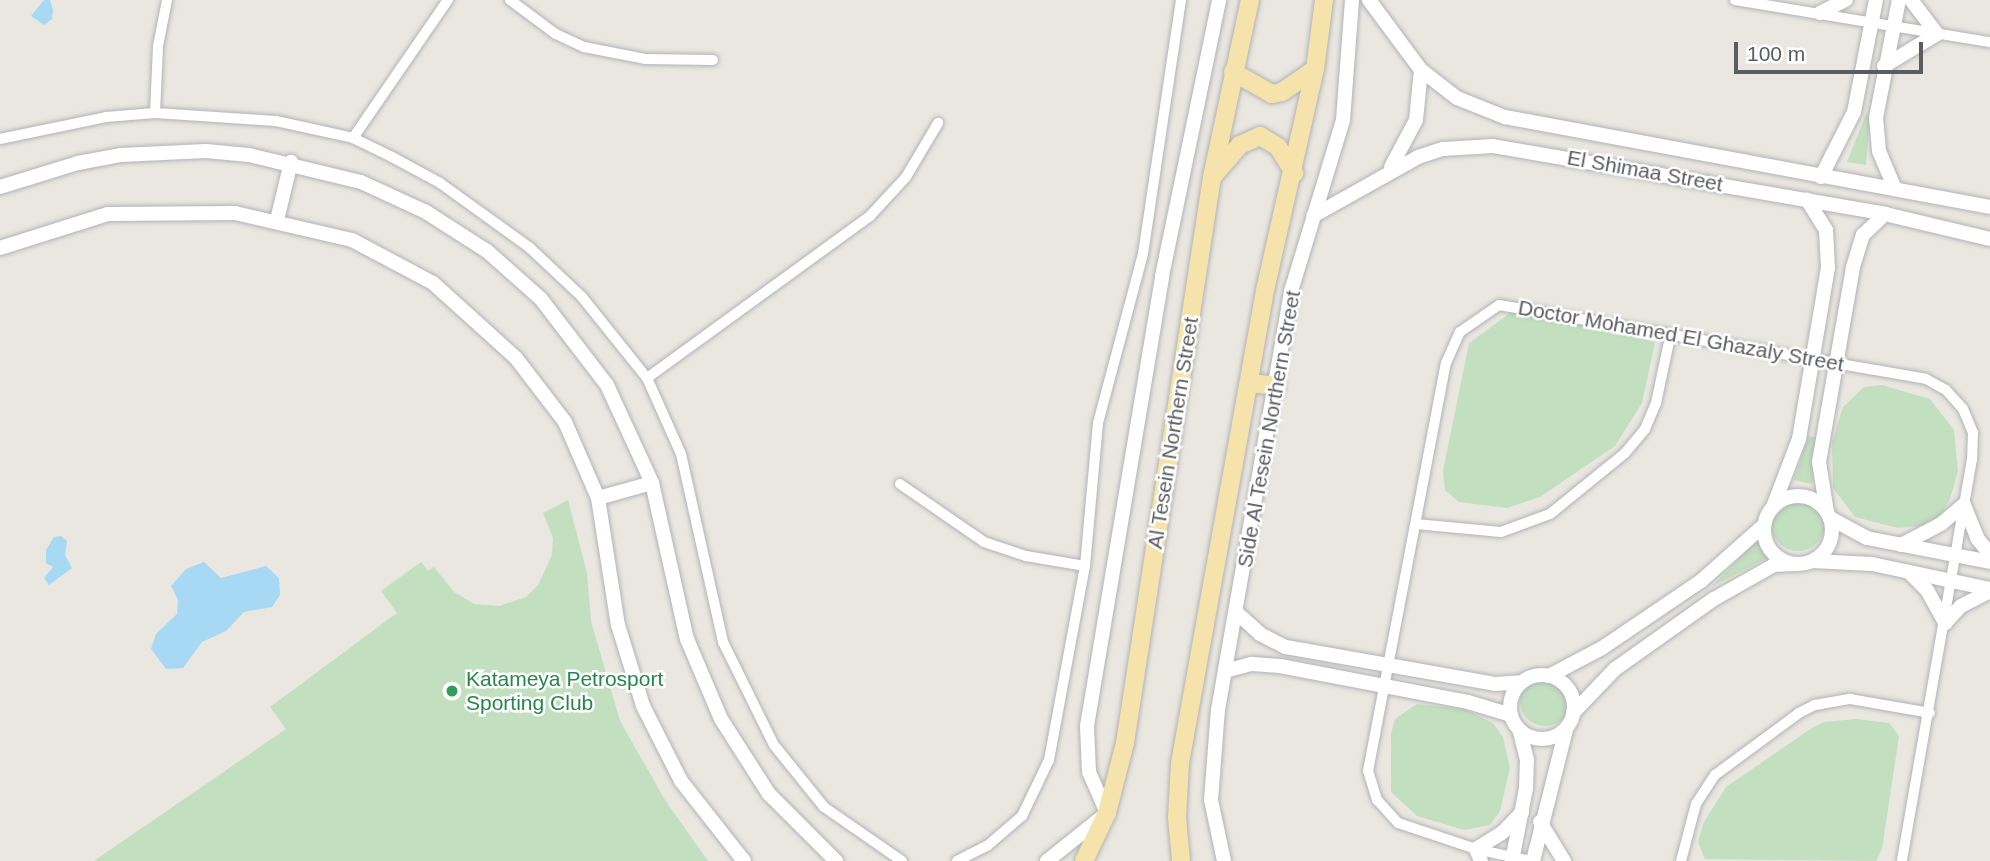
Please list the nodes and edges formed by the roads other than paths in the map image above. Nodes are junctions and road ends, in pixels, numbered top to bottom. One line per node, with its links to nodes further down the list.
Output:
1 (167, 0): 25 (street)
2 (448, 0): 28 (street)
3 (510, 0): 20 (street)
4 (1181, 0): 65 (street)
5 (1219, 0): 82 (street)
6 (1250, 0): 24 (main road, Al Tesein Northern Street)
7 (1324, 0): 22 (main road)
8 (1352, 0): 41 (street, Side Al Tesein Northern Street)
9 (1369, 0): 23 (street, El Shimaa Street)
10 (1735, 0): 15 (street)
11 (1846, 0): 15 (street)
12 (1876, 0): 16 (street)
13 (1899, 0): 17 (street)
14 (1911, 0): 18 (street)
15 (1820, 13): 16 (street)
16 (1871, 24): 17 (street); 35 (street)
17 (1892, 28): 18 (street); 21 (street)
18 (1937, 34): 19 (street); 21 (street)
19 (1990, 42)
20 (713, 60)
21 (1884, 66): 37 (street)
22 (1315, 69): 24 (main road); 33 (main road)
23 (1421, 70): 27 (street, El Shimaa Street); 32 (street)
24 (1233, 72): 34 (main road, Al Tesein Northern Street)
25 (155, 113): 28 (street); 29 (street)
26 (938, 123): 48 (street)
27 (1530, 124): 30 (street); 35 (street, El Shimaa Street)
28 (353, 138): 48 (street)
29 (0, 139)
30 (1527, 150): 32 (street, El Shimaa Street); 38 (street, El Shimaa Street)
31 (291, 162): 36 (street); 42 (street); 51 (street)
32 (1390, 169): 41 (street, El Shimaa Street)
33 (1294, 173): 34 (main road); 49 (main road)
34 (1212, 177): 82 (main road, Al Tesein Northern Street)
35 (1821, 177): 37 (street, El Shimaa Street)
36 (0, 187)
37 (1895, 189): 39 (street, El Shimaa Street)
38 (1807, 200): 40 (street, El Shimaa Street); 46 (street)
39 (1990, 208)
40 (1885, 215): 43 (street, El Shimaa Street); 47 (street)
41 (1313, 216): 50 (street, Side Al Tesein Northern Street)
42 (276, 219): 44 (street); 53 (street)
43 (1990, 239)
44 (0, 248)
45 (1670, 337): 46 (street, Doctor Mohamed El Ghazaly Street); 57 (street); 57 (street, Doctor Mohamed El Ghazaly Street)
46 (1812, 359): 47 (street, Doctor Mohamed El Ghazaly Street); 55 (street)
47 (1835, 362): 54 (street, Doctor Mohamed El Ghazaly Street); 56 (street)
48 (647, 378): 88 (street)
49 (1249, 383): 50 (main road); 92 (main road)
50 (1276, 386): 69 (street, Side Al Tesein Northern Street)
51 (652, 483): 53 (street); 87 (street)
52 (900, 484): 65 (street)
53 (597, 498): 86 (street)
54 (1964, 505): 59 (street); 60 (street); 61 (street, Doctor Mohamed El Ghazaly Street)
55 (1773, 507): 56 (street); 58 (street)
56 (1828, 515): 59 (street); 62 (street)
57 (1416, 524): 71 (street, Doctor Mohamed El Ghazaly Street)
58 (1764, 525): 64 (street); 73 (street)
59 (1901, 545): 61 (street)
60 (1990, 554)
61 (1956, 557): 63 (street); 67 (street, Doctor Mohamed El Ghazaly Street)
62 (1813, 561): 64 (street); 66 (street)
63 (1990, 562)
64 (1794, 564): 76 (street)
65 (1085, 566): 89 (street)
66 (1909, 572): 67 (street); 70 (street)
67 (1952, 580): 68 (street); 70 (street, Doctor Mohamed El Ghazaly Street)
68 (1990, 590): 70 (street)
69 (1237, 613): 71 (street); 72 (street, Side Al Tesein Northern Street)
70 (1945, 623): 77 (street, Doctor Mohamed El Ghazaly Street)
71 (1386, 664): 74 (street); 75 (street, Doctor Mohamed El Ghazaly Street)
72 (1225, 671): 75 (street); 93 (street, Side Al Tesein Northern Street)
73 (1549, 676): 74 (street); 76 (street)
74 (1521, 682): 78 (street)
75 (1381, 689): 78 (street); 84 (street, Doctor Mohamed El Ghazaly Street)
76 (1573, 713): 79 (street)
77 (1930, 713): 96 (street); 97 (street, Doctor Mohamed El Ghazaly Street)
78 (1511, 715): 80 (street)
79 (1566, 730): 80 (street); 83 (street)
80 (1520, 731): 81 (street)
81 (1523, 811): 84 (street); 85 (street)
82 (1107, 813): 90 (street); 91 (main road, Al Tesein Northern Street)
83 (1540, 822): 94 (street); 95 (street)
84 (1479, 855): 85 (street, Doctor Mohamed El Ghazaly Street)
85 (1512, 859): 94 (street, Doctor Mohamed El Ghazaly Street)
86 (744, 861)
87 (836, 861)
88 (902, 861)
89 (957, 861)
90 (1047, 861)
91 (1084, 861)
92 (1181, 861)
93 (1224, 861)
94 (1532, 861)
95 (1564, 861)
96 (1681, 861)
97 (1902, 861)

